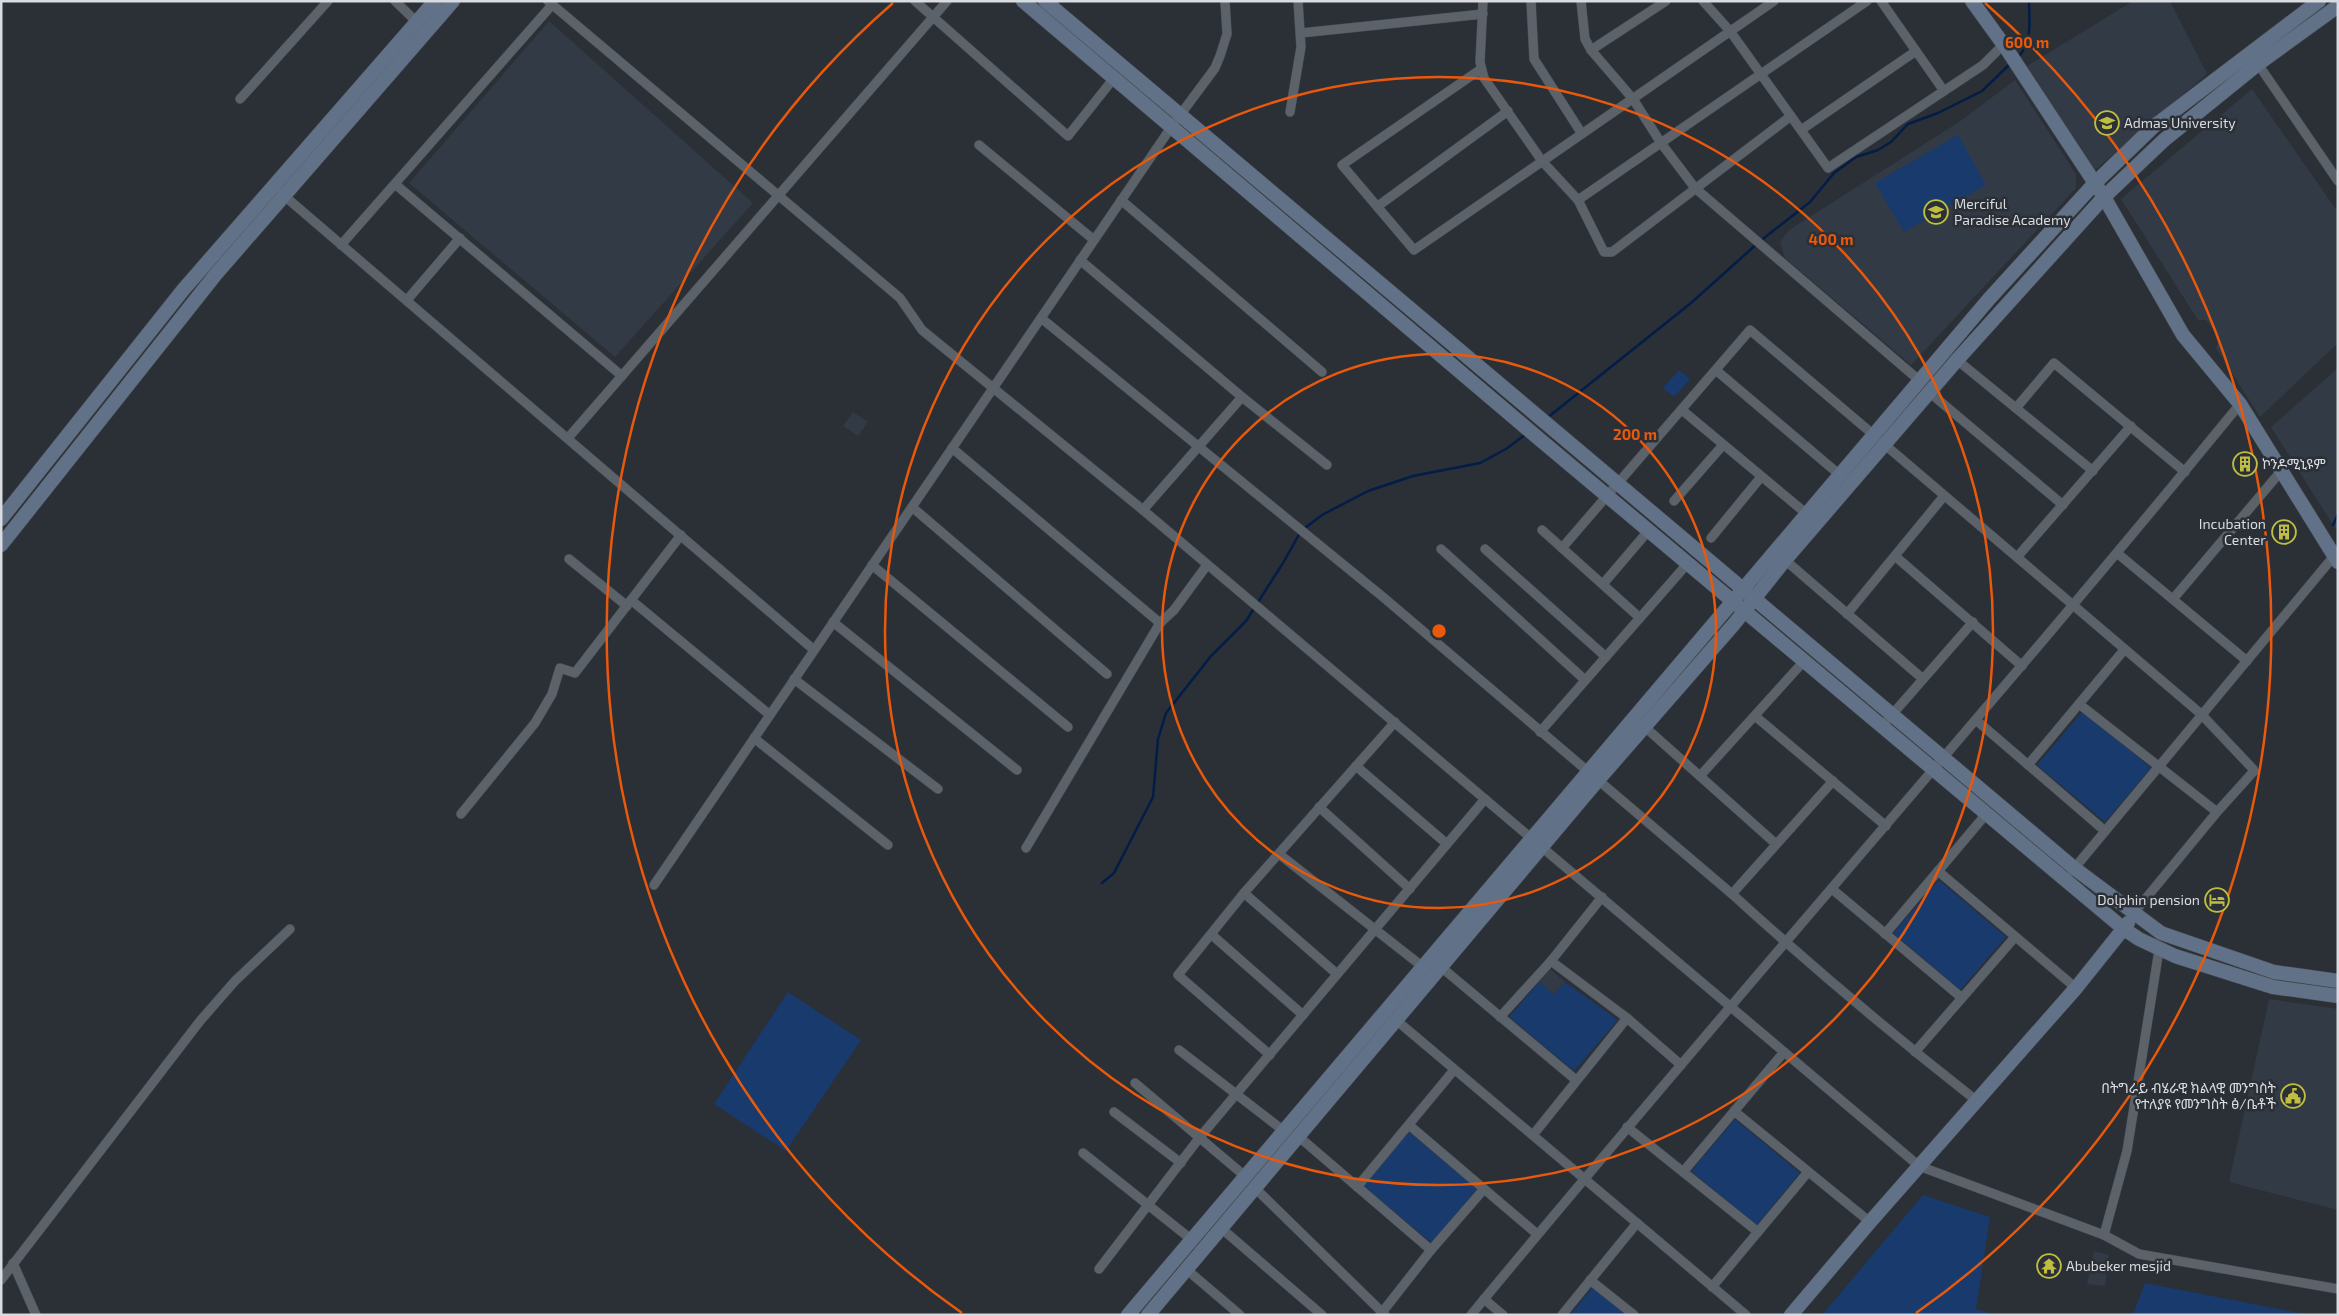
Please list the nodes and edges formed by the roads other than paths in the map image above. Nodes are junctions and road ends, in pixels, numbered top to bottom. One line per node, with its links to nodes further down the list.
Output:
1 (328, 1): 37 (street)
2 (395, 1): 26 (street)
3 (435, 1): 26 (street)
4 (453, 1): 26 (street)
5 (915, 1): 25 (street)
6 (947, 1): 25 (street)
7 (1023, 1): 35 (street)
8 (1045, 1): 42 (street)
9 (1225, 1): 42 (street)
10 (1298, 1): 28 (street)
11 (1483, 1): 24 (street)
12 (1532, 1): 44 (street)
13 (1581, 1): 30 (street)
14 (1666, 1): 30 (street)
15 (1703, 1): 27 (street)
16 (1774, 1): 22 (street)
17 (1867, 1): 34 (street)
18 (1881, 1): 31 (street)
19 (1972, 1): 29 (street)
20 (2319, 1): 50 (street)
21 (550, 3): 49 (street); 53 (street)
22 (1764, 4): 27 (street)
23 (2338, 6): 32 (street)
24 (1484, 14): 28 (street); 33 (street)
25 (933, 17): 35 (street); 53 (street)
26 (422, 27): 52 (street)
27 (1730, 32): 34 (street); 38 (street)
28 (1301, 33): 40 (street)
29 (2004, 46): 36 (street); 50 (street)
30 (1591, 50): 38 (street)
31 (1916, 51): 36 (street); 43 (street)
32 (2258, 64): 48 (street); 54 (street)
33 (1481, 69): 39 (street); 57 (street)
34 (1761, 74): 41 (street); 45 (street)
35 (1114, 78): 42 (street)
36 (1944, 91): 43 (street)
37 (240, 99)
38 (1633, 99): 44 (street); 45 (street)
39 (1508, 111): 47 (street); 57 (street)
40 (1290, 112)
41 (1791, 116): 43 (street); 51 (street)
42 (1176, 121): 55 (street); 88 (street); 89 (street)
43 (1801, 130)
44 (1582, 134): 47 (street)
45 (1661, 143): 51 (street); 56 (street)
46 (979, 145): 59 (street)
47 (1542, 161): 56 (street); 57 (street)
48 (2338, 181)
49 (395, 184): 58 (street); 60 (street)
50 (2094, 184): 54 (street); 62 (street)
51 (1696, 188): 56 (street); 70 (street)
52 (278, 191): 60 (street); 96 (street); 101 (street)
53 (779, 195): 69 (street); 71 (street)
54 (2104, 197): 64 (street); 73 (street)
55 (1121, 200): 59 (street); 68 (street)
56 (1578, 200)
57 (1378, 206)
58 (460, 238): 63 (street); 69 (street)
59 (1094, 240): 61 (street)
60 (341, 245): 63 (street)
61 (1080, 260): 65 (street); 72 (street)
62 (1989, 299): 64 (street); 70 (street)
63 (407, 300): 77 (street)
64 (2002, 310): 66 (street)
65 (1041, 318): 71 (street); 80 (street)
66 (1957, 360): 70 (street); 74 (street)
67 (1717, 371): 75 (street); 78 (street); 86 (street)
68 (1322, 372)
69 (622, 376): 77 (street)
70 (1924, 387): 78 (street); 92 (street)
71 (993, 388): 81 (street); 94 (street)
72 (1242, 398): 80 (street); 82 (street)
73 (2240, 404): 83 (street); 85 (street)
74 (2016, 408): 76 (street); 84 (street)
75 (1682, 410): 79 (street); 88 (street)
76 (2131, 426): 84 (street); 85 (street)
77 (568, 438): 99 (street)
78 (1880, 440): 86 (street); 90 (street); 110 (street)
79 (1723, 445): 87 (street); 91 (street)
80 (1199, 446): 94 (street); 146 (street)
81 (952, 448): 93 (street); 125 (street)
82 (1326, 465)
83 (2282, 470): 109 (street); 117 (street)
84 (2093, 471): 92 (street)
85 (2185, 472): 105 (street)
86 (1841, 476): 95 (street)
87 (1761, 477): 95 (street); 100 (street)
88 (1618, 485): 89 (street); 115 (street)
89 (1608, 496): 98 (street); 102 (street)
90 (1944, 496): 106 (street); 107 (street)
91 (1674, 501)
92 (2063, 504): 107 (street)
93 (912, 507): 112 (street); 132 (street)
94 (1143, 510): 113 (street)
95 (1808, 515): 115 (street)
96 (1, 519)
97 (1542, 530): 102 (street)
98 (1649, 530): 111 (street); 114 (street)
99 (681, 535): 118 (street); 126 (street)
100 (1711, 538)
101 (1, 545)
102 (1562, 548): 114 (street)
103 (1441, 549): 135 (street)
104 (1485, 549): 128 (street)
105 (2117, 553): 117 (street); 119 (street)
106 (1895, 556): 121 (street); 124 (street)
107 (2018, 556): 119 (street)
108 (569, 559): 118 (street)
109 (2336, 559): 130 (street)
110 (1785, 560): 116 (street); 121 (street)
111 (1688, 563): 115 (street); 122 (street)
112 (872, 565): 123 (street); 144 (street)
113 (1207, 565): 125 (street); 142 (street)
114 (1603, 584): 122 (street)
115 (1738, 595): 116 (street); 120 (street); 155 (street)
116 (1754, 599): 120 (street); 137 (street)
117 (2173, 599): 130 (street)
118 (629, 603): 139 (street); 162 (street)
119 (2072, 604): 127 (street); 131 (street)
120 (1745, 610): 129 (street); 145 (street)
121 (1847, 614): 134 (street)
122 (1640, 618): 128 (street)
123 (833, 622): 126 (street); 153 (street)
124 (1973, 622): 131 (street); 134 (street)
125 (1160, 623): 169 (street)
126 (814, 650): 133 (street)
127 (2124, 650): 136 (street); 138 (street)
128 (1606, 657): 135 (street)
129 (1805, 660): 140 (street); 143 (street)
130 (2247, 661): 138 (street)
131 (2022, 666): 141 (street)
132 (1107, 674)
133 (794, 679): 139 (street); 157 (street)
134 (1923, 679): 137 (street)
135 (1585, 680): 146 (street)
136 (2079, 704): 149 (street); 151 (street)
137 (1892, 714): 143 (street); 148 (street)
138 (2201, 714): 151 (street); 160 (street)
139 (770, 715): 147 (street)
140 (1755, 716): 154 (street); 156 (street)
141 (1976, 720): 148 (street); 149 (street)
142 (1394, 722): 150 (street); 158 (street)
143 (1883, 726): 152 (street)
144 (1068, 727)
145 (1646, 728): 154 (street); 155 (street)
146 (1540, 732): 155 (street)
147 (754, 738): 168 (street); 173 (street)
148 (1944, 758): 152 (street); 172 (street)
149 (2028, 765): 164 (street)
150 (1356, 766): 159 (street); 166 (street)
151 (2159, 767): 160 (street); 164 (street)
152 (1934, 769): 161 (street); 163 (street)
153 (1018, 770)
154 (1700, 776): 167 (street)
155 (1594, 777): 165 (street); 177 (street)
156 (1833, 781): 163 (street); 167 (street)
157 (938, 789)
158 (1485, 799): 165 (street); 166 (street)
159 (1320, 808): 170 (street); 174 (street)
160 (2217, 812): 179 (street)
161 (1987, 813): 171 (street); 172 (street)
162 (461, 814)
163 (1886, 826): 175 (street)
164 (2105, 831): 172 (street)
165 (1537, 843): 178 (street); 189 (street); 190 (street)
166 (1447, 844): 174 (street)
167 (1776, 844): 177 (street)
168 (888, 845)
169 (1026, 848)
170 (1278, 854): 176 (street); 182 (street)
171 (1938, 871): 183 (street); 185 (street)
172 (2070, 874): 179 (street); 181 (street)
173 (654, 885)
174 (1410, 889): 182 (street)
175 (1832, 889): 183 (street); 186 (street)
176 (1244, 893): 184 (street); 191 (street)
177 (1732, 894): 186 (street)
178 (1602, 897): 188 (street); 198 (street)
179 (2133, 914): 181 (street); 192 (street)
180 (290, 929): 239 (street)
181 (2124, 929): 187 (street); 194 (street)
182 (1375, 930): 189 (street); 191 (street)
183 (1886, 934): 197 (street)
184 (1212, 935): 199 (street); 206 (street)
185 (2015, 937): 194 (street); 197 (street)
186 (1786, 943): 198 (street); 205 (street)
187 (2159, 950): 195 (street); 236 (street)
188 (1551, 960): 200 (street); 201 (street)
189 (1423, 967): 217 (street)
190 (1441, 967): 200 (street); 202 (street)
191 (1337, 974): 199 (street)
192 (2299, 977): 193 (street); 195 (street)
193 (2338, 981)
194 (2076, 988): 212 (street)
195 (2296, 991): 196 (street)
196 (2338, 996)
197 (1962, 998): 205 (street)
198 (1731, 1007): 204 (street); 207 (street)
199 (1303, 1015): 206 (street)
200 (1500, 1017): 209 (street)
201 (1627, 1018): 207 (street); 209 (street)
202 (1396, 1020): 208 (street); 219 (street)
203 (1179, 1050): 211 (street)
204 (1784, 1052): 213 (street); 223 (street)
205 (1915, 1052): 212 (street)
206 (1270, 1054): 211 (street)
207 (1681, 1065): 216 (street)
208 (1454, 1070): 215 (street); 218 (street)
209 (1576, 1080): 218 (street)
210 (1135, 1083): 220 (street)
211 (1236, 1094): 217 (street); 220 (street)
212 (1977, 1101): 223 (street)
213 (1734, 1111): 224 (street); 225 (street)
214 (1114, 1112): 222 (street)
215 (1409, 1125): 228 (street); 229 (street)
216 (1627, 1128): 224 (street); 226 (street)
217 (1284, 1132): 227 (street)
218 (1533, 1135): 226 (street)
219 (1298, 1136): 227 (street); 228 (street)
220 (1200, 1138): 222 (street); 227 (street)
221 (1083, 1153): 230 (street)
222 (1181, 1163): 230 (street)
223 (1919, 1166): 232 (street); 236 (street)
224 (1683, 1172): 234 (street)
225 (1808, 1172): 232 (street); 234 (street)
226 (1583, 1179): 231 (street); 235 (street)
227 (1250, 1182): 233 (street); 237 (street); 248 (street)
228 (1357, 1187): 238 (street)
229 (1484, 1189): 235 (street); 238 (street)
230 (1149, 1204): 237 (street); 240 (street)
231 (1637, 1222): 243 (street); 244 (street)
232 (1870, 1222): 258 (street)
233 (1221, 1228): 241 (street); 252 (street)
234 (1758, 1232): 244 (street)
235 (1538, 1234): 246 (street)
236 (2104, 1235): 245 (street)
237 (1192, 1240): 250 (street)
238 (1431, 1250): 248 (street)
239 (13, 1263): 242 (street); 249 (street)
240 (1099, 1269)
241 (1186, 1269): 247 (street); 251 (street)
242 (1, 1280)
243 (1590, 1280): 255 (street); 256 (street)
244 (1712, 1287): 257 (street)
245 (2338, 1289)
246 (1484, 1299): 253 (street); 254 (street)
247 (1152, 1313)
248 (1382, 1314)
249 (36, 1315)
250 (1128, 1315)
251 (1240, 1315)
252 (1322, 1315)
253 (1471, 1315)
254 (1503, 1315)
255 (1562, 1315)
256 (1634, 1315)
257 (1746, 1315)
258 (1791, 1315)

